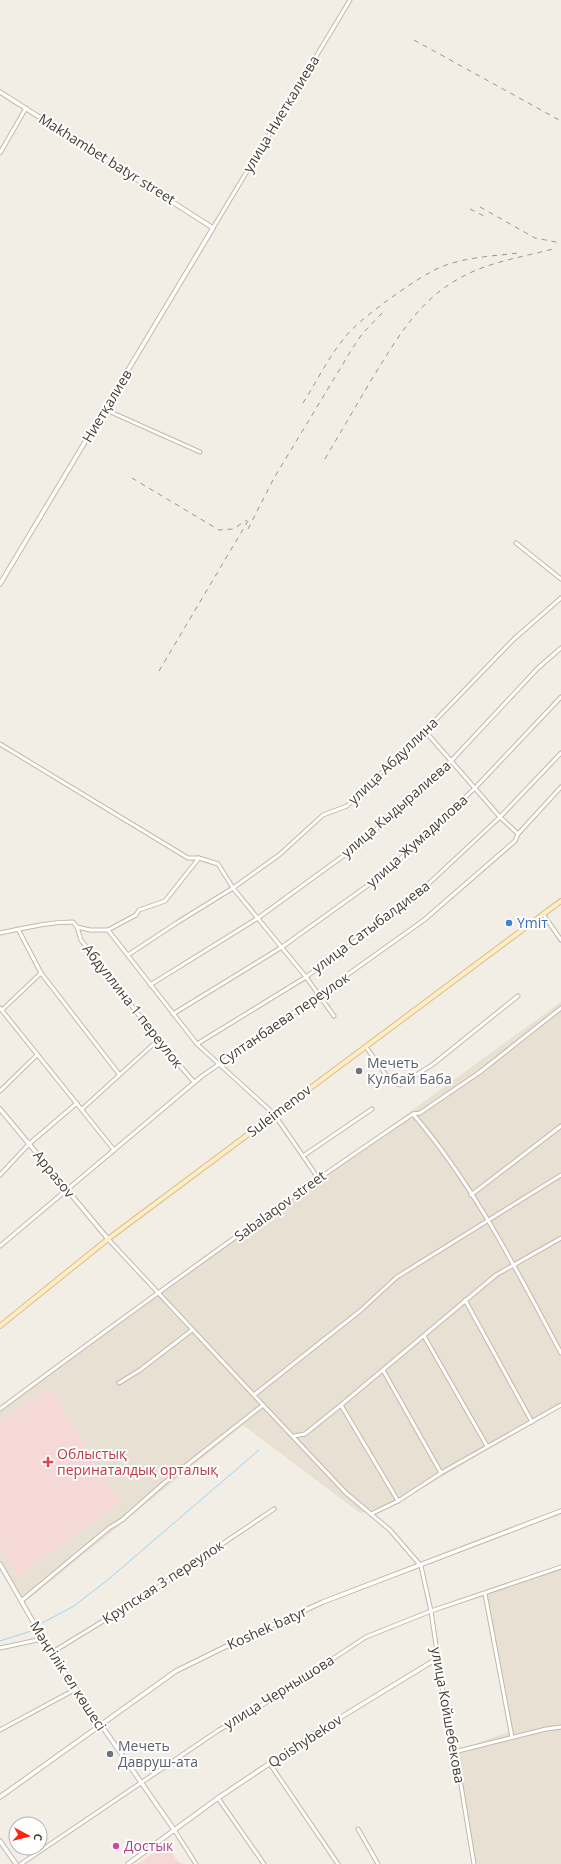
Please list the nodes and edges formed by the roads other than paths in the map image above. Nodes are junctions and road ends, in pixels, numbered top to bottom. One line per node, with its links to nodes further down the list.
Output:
1 (350, 0): 5 (street, улица Ниеткалиева)
2 (0, 92): 3 (street, Makhambet batyr street)
3 (26, 108): 4 (street); 5 (street, Makhambet batyr street)
4 (0, 153)
5 (213, 228): 6 (street, Ниетқалиев)
6 (104, 409): 7 (street); 10 (street, Ниетқалиев)
7 (200, 452)
8 (516, 543): 9 (street)
9 (561, 579)
10 (0, 584)
11 (561, 598): 14 (street, улица Абдуллина)
12 (561, 648): 17 (street, улица Кыдыралиева)
13 (561, 697): 19 (street, улица Жумадилова)
14 (425, 731): 17 (street); 23 (street, улица Абдуллина)
15 (0, 744): 22 (street)
16 (561, 753): 20 (street, улица Сатыбалдиева)
17 (451, 761): 19 (street); 26 (street, улица Кыдыралиева)
18 (561, 787): 21 (street, Султанбаева переулок)
19 (476, 788): 20 (street); 32 (street, улица Жумадилова)
20 (500, 817): 21 (street); 35 (street, улица Сатыбалдиева)
21 (518, 834): 37 (street, Султанбаева переулок)
22 (199, 858): 23 (street); 29 (street)
23 (233, 888): 26 (street); 33 (street, улица Абдуллина)
24 (561, 902): 25 (main road, Suleimenov)
25 (543, 914): 31 (street); 45 (main road, Suleimenov)
26 (258, 918): 32 (street); 36 (street, улица Кыдыралиева)
27 (77, 927): 28 (street); 29 (street); 43 (street, Абдуллина 1 переулок)
28 (18, 930): 30 (street); 34 (street)
29 (108, 930): 33 (street)
30 (0, 933)
31 (561, 940)
32 (282, 947): 35 (street); 41 (street, улица Жумадилова)
33 (128, 956): 36 (street)
34 (41, 973): 40 (street); 48 (street)
35 (306, 977): 37 (street); 44 (street, улица Сатыбалдиева)
36 (150, 985): 41 (street)
37 (320, 995): 42 (street); 47 (street, Султанбаева переулок)
38 (518, 996): 45 (street)
39 (561, 1008): 56 (street, Sabalaqov street)
40 (1, 1009): 46 (street)
41 (173, 1014): 44 (street)
42 (334, 1016)
43 (158, 1040): 48 (street); 49 (street, Абдуллина 1 переулок)
44 (197, 1044): 47 (street)
45 (366, 1047): 55 (main road, Suleimenov)
46 (38, 1055): 50 (street); 51 (street)
47 (218, 1064): 49 (street, Султанбаева переулок); 55 (street)
48 (119, 1074): 54 (street)
49 (194, 1082): 59 (street, Султанбаева переулок)
50 (0, 1091)
51 (77, 1103): 54 (street); 58 (street)
52 (372, 1108): 60 (street)
53 (0, 1109): 58 (street, Appasov)
54 (82, 1109): 59 (street)
55 (274, 1114): 60 (street); 67 (main road, Suleimenov)
56 (413, 1114): 63 (street, Sabalaqov street); 65 (street)
57 (561, 1126): 65 (street)
58 (29, 1144): 61 (street); 64 (street, Appasov)
59 (114, 1150): 64 (street, Султанбаева переулок)
60 (303, 1156): 63 (street)
61 (0, 1175)
62 (561, 1175): 66 (street)
63 (318, 1178): 71 (street, Sabalaqov street)
64 (66, 1190): 67 (street, Appasov); 69 (street, Султанбаева переулок)
65 (472, 1195): 66 (street)
66 (487, 1220): 70 (street); 79 (street)
67 (108, 1239): 71 (street); 73 (main road, Suleimenov)
68 (561, 1239): 70 (street)
69 (0, 1246)
70 (513, 1265): 72 (street); 76 (street)
71 (159, 1292): 74 (street); 83 (street, Sabalaqov street)
72 (465, 1300): 75 (street); 84 (street)
73 (0, 1326)
74 (192, 1330): 78 (street); 79 (street)
75 (424, 1336): 77 (street); 86 (street)
76 (561, 1353)
77 (382, 1370): 81 (street); 87 (street)
78 (119, 1383)
79 (254, 1395): 80 (street)
80 (264, 1405): 85 (street); 96 (street)
81 (341, 1405): 85 (street); 88 (street)
82 (561, 1405): 84 (street)
83 (0, 1409)
84 (532, 1422): 86 (street)
85 (294, 1436): 91 (street)
86 (487, 1446): 87 (street)
87 (441, 1474): 88 (street)
88 (398, 1501): 91 (street)
89 (274, 1509): 100 (street, Крупская 3 переулок)
90 (561, 1511): 93 (street, Koshek batyr)
91 (371, 1514): 93 (street)
92 (0, 1564): 96 (street, Мәңгілік ел көшесі)
93 (421, 1566): 97 (street, улица Койшебекова); 103 (street, Koshek batyr)
94 (561, 1567): 95 (street, улица Чернышова)
95 (485, 1594): 97 (street, улица Чернышова); 106 (street)
96 (21, 1601): 98 (street, Мәңгілік ел көшесі)
97 (431, 1611): 101 (street, улица Койшебекова); 109 (street, улица Чернышова)
98 (42, 1639): 99 (street); 100 (street, Мәңгілік ел көшесі)
99 (0, 1648)
100 (51, 1653): 102 (street, Мәңгілік ел көшесі)
101 (438, 1658): 107 (street, улица Койшебекова); 108 (street, Qoishybekov)
102 (76, 1689): 103 (street, Мәңгілік ел көшесі); 105 (street)
103 (100, 1725): 109 (street, Мәңгілік ел көшесі); 110 (street, Koshek batyr)
104 (561, 1727): 106 (street)
105 (0, 1730)
106 (512, 1737): 107 (street)
107 (454, 1752): 122 (street, улица Койшебекова)
108 (270, 1764): 111 (street, Qoishybekov); 120 (street)
109 (141, 1783): 113 (street, Мәңгілік ел көшесі); 116 (street, улица Чернышова)
110 (0, 1796)
111 (218, 1798): 113 (street, Qoishybekov); 119 (street)
112 (358, 1829): 121 (street)
113 (175, 1831): 117 (street, Qoishybekov); 118 (street, Мәңгілік ел көшесі)
114 (0, 1841): 115 (street)
115 (16, 1864)
116 (21, 1864)
117 (128, 1864)
118 (196, 1864)
119 (264, 1864)
120 (338, 1864)
121 (378, 1864)
122 (474, 1864)

